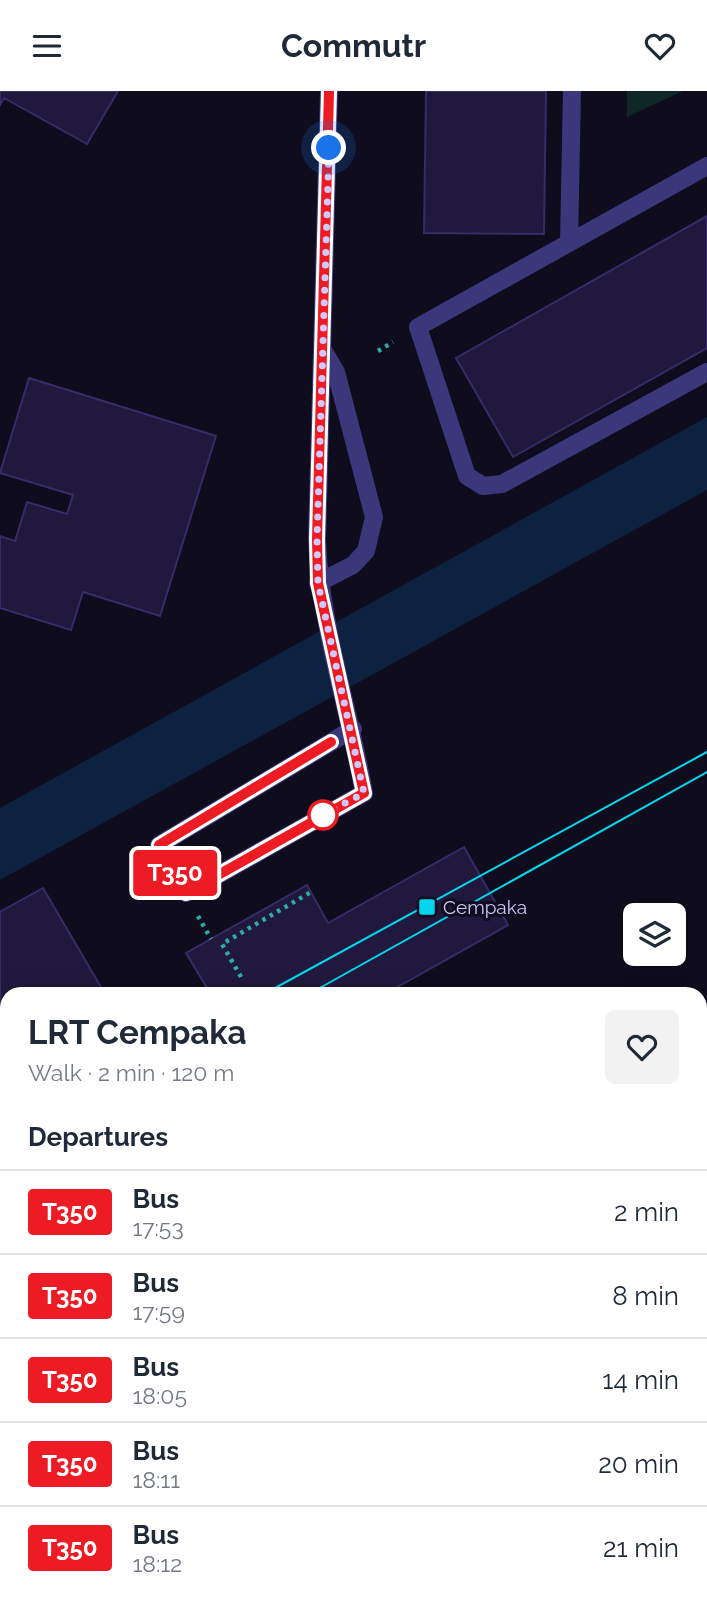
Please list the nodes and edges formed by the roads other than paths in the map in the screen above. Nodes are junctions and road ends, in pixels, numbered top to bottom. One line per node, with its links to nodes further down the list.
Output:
1 (329, 91): 5 (street)
2 (572, 91): 4 (street)
3 (707, 166): 4 (street)
4 (569, 243): 6 (street)
5 (323, 350): 7 (street); 7 (street)
6 (707, 372)
7 (318, 583): 8 (street)
8 (352, 729): 8 (street)

